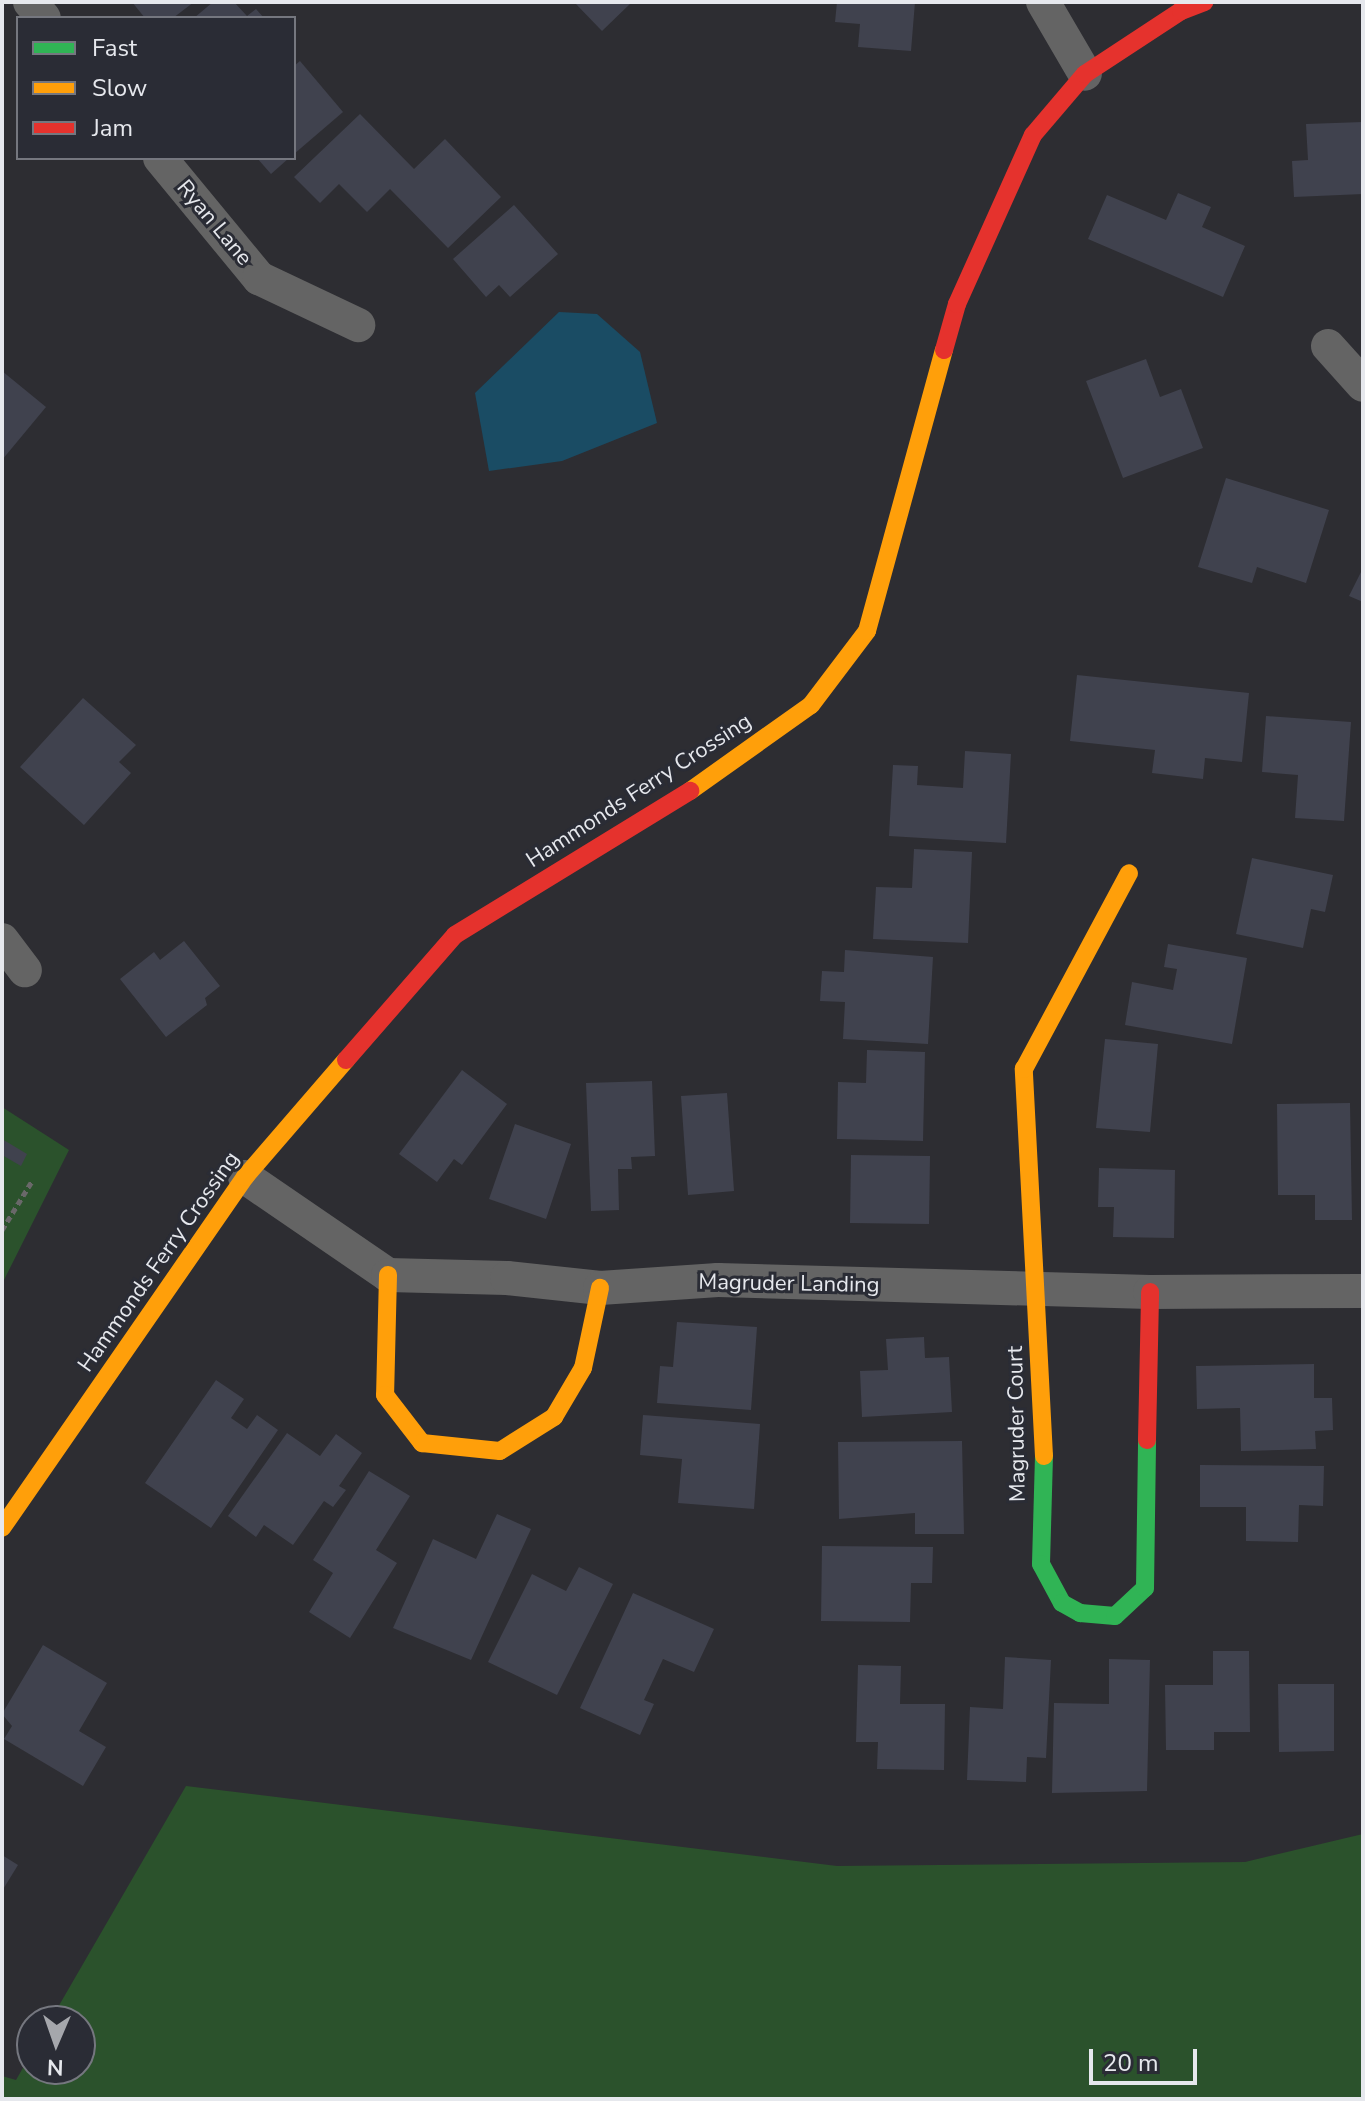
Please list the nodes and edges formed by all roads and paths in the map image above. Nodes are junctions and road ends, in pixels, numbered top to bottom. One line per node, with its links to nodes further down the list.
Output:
1 (1043, 2): 3 (street)
2 (1204, 2): 3 (street, Hammonds Ferry Crossing)
3 (1085, 74): 11 (street, Hammonds Ferry Crossing)
4 (162, 160): 5 (street, Ryan Lane)
5 (358, 325)
6 (1328, 346): 7 (street)
7 (1363, 385)
8 (1129, 873): 16 (street, Magruder Court)
9 (2, 940): 10 (street)
10 (25, 970)
11 (245, 1177): 14 (street); 19 (street, Hammonds Ferry Crossing)
12 (32, 1181): 13 (path)
13 (2, 1230)
14 (388, 1275): 15 (street, Magruder Landing); 15 (street)
15 (600, 1288): 16 (street, Magruder Landing)
16 (1038, 1290): 18 (street, Magruder Landing); 18 (street, Magruder Court)
17 (1363, 1291): 18 (street, Magruder Landing)
18 (1150, 1292)
19 (2, 1528)

